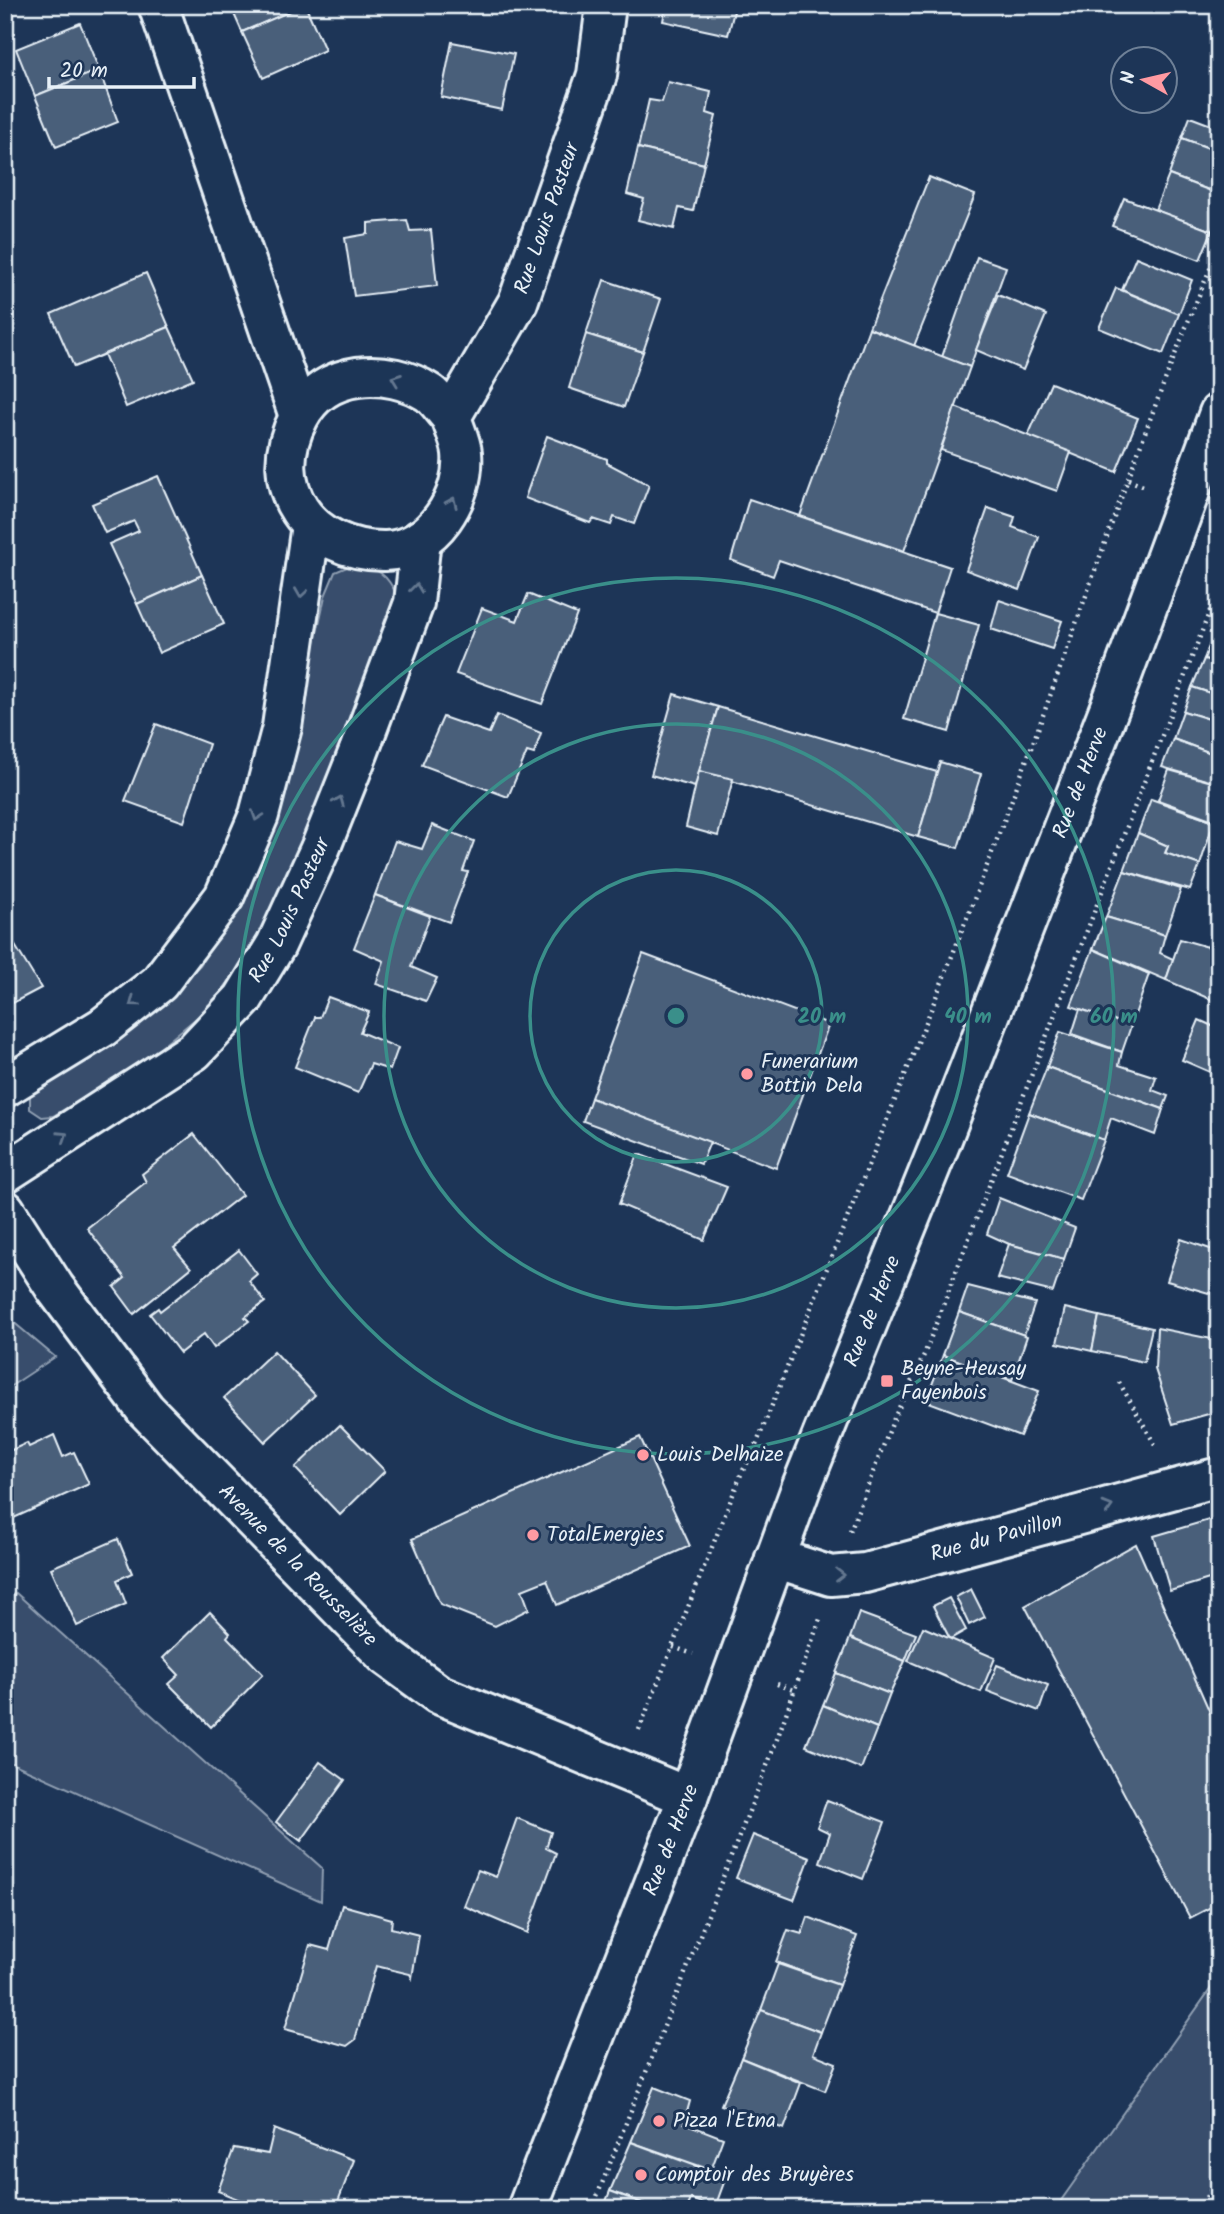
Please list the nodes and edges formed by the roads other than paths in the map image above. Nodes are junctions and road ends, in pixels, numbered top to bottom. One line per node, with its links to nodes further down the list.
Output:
1 (158, 5): 4 (street)
2 (606, 5): 5 (street, Rue Louis Pasteur)
3 (1219, 413): 12 (street, Rue de Herve)
4 (299, 416): 5 (street, one-way to 4); 6 (street)
5 (451, 417): 7 (street, one-way to 5)
6 (311, 525): 7 (street); 8 (street, one-way to 8)
7 (421, 539): 9 (street, Rue Louis Pasteur, one-way to 7)
8 (5, 1087)
9 (5, 1173)
10 (5, 1210): 13 (street, Avenue de la Rousselière)
11 (1219, 1477): 12 (street, Rue du Pavillon, one-way to 11)
12 (775, 1558): 13 (street, Rue de Herve)
13 (688, 1797): 14 (street, Rue de Herve)
14 (527, 2209)

